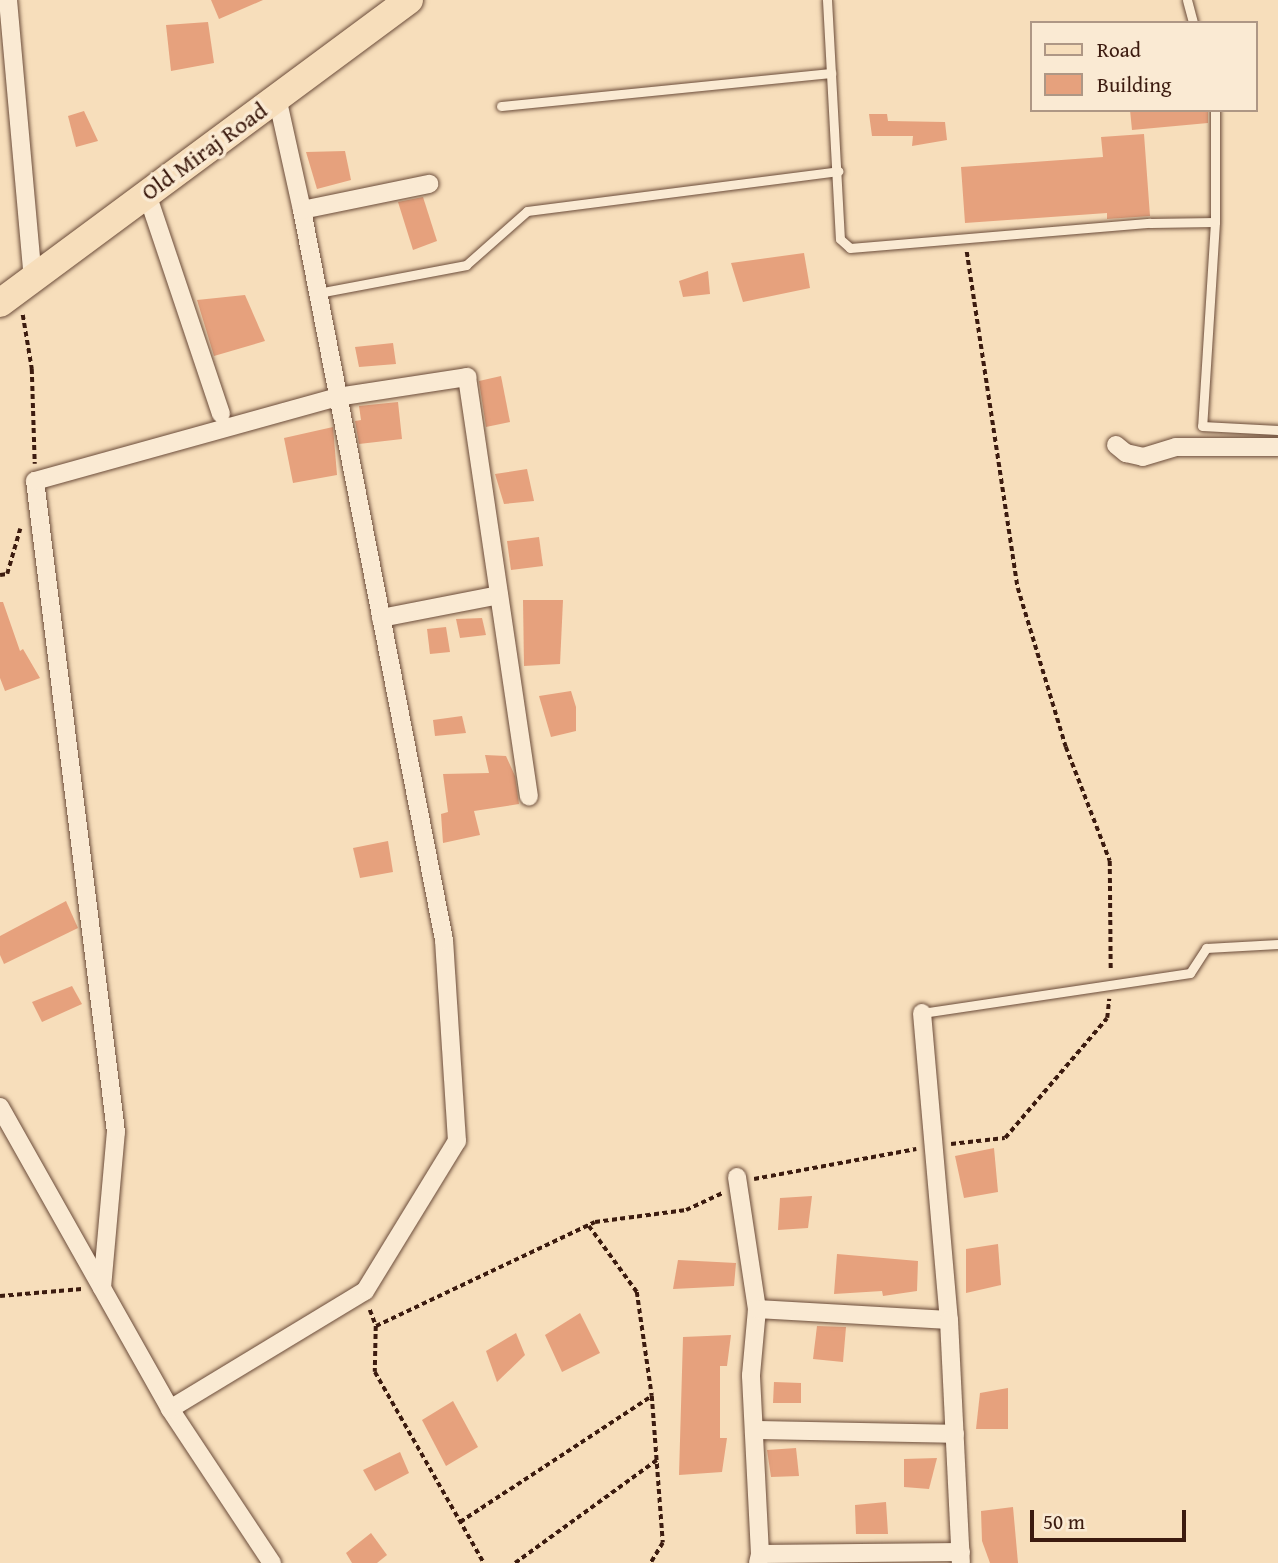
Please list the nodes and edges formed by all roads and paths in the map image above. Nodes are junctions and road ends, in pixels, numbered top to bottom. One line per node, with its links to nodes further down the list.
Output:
1 (8, 0): 6 (street)
2 (409, 0): 8 (main road, Old Miraj Road)
3 (827, 0): 7 (lane)
4 (1187, 0): 5 (lane)
5 (1193, 21)
6 (8, 73): 17 (street)
7 (831, 73): 9 (lane); 11 (lane)
8 (277, 97): 13 (main road, Old Miraj Road); 14 (street)
9 (501, 106)
10 (1215, 112): 15 (lane)
11 (838, 171): 16 (lane); 18 (lane)
12 (429, 184): 14 (street)
13 (147, 194): 17 (main road, Old Miraj Road); 20 (street)
14 (302, 209): 18 (street)
15 (1215, 222): 16 (lane); 21 (lane)
16 (965, 239): 31 (path)
17 (17, 290): 24 (path)
18 (316, 293): 19 (street)
19 (337, 397): 24 (street); 27 (street); 28 (street)
20 (220, 414)
21 (1278, 430)
22 (1116, 445): 23 (street)
23 (1278, 447)
24 (35, 481): 38 (street)
25 (23, 521): 26 (path)
26 (0, 575)
27 (499, 595): 28 (street); 29 (street)
28 (380, 618): 39 (street)
29 (529, 796)
30 (1278, 944): 31 (lane)
31 (1111, 984): 32 (lane); 34 (path)
32 (922, 1013): 34 (street)
33 (0, 1107): 38 (street)
34 (934, 1146): 35 (path); 42 (street)
35 (743, 1179): 41 (street)
36 (724, 1192): 37 (path)
37 (588, 1225): 43 (path); 44 (path)
38 (102, 1288): 40 (path); 45 (street)
39 (365, 1291): 43 (path); 45 (street)
40 (0, 1296)
41 (757, 1308): 42 (street); 46 (street)
42 (949, 1320): 47 (street)
43 (376, 1326): 49 (path)
44 (652, 1396): 48 (path); 49 (path)
45 (170, 1409): 52 (street)
46 (754, 1430): 47 (street); 50 (street)
47 (955, 1434): 51 (street)
48 (658, 1459): 54 (path); 55 (path)
49 (460, 1522): 53 (path)
50 (759, 1558): 51 (street)
51 (961, 1558)
52 (272, 1563)
53 (484, 1563)
54 (514, 1563)
55 (651, 1563)

